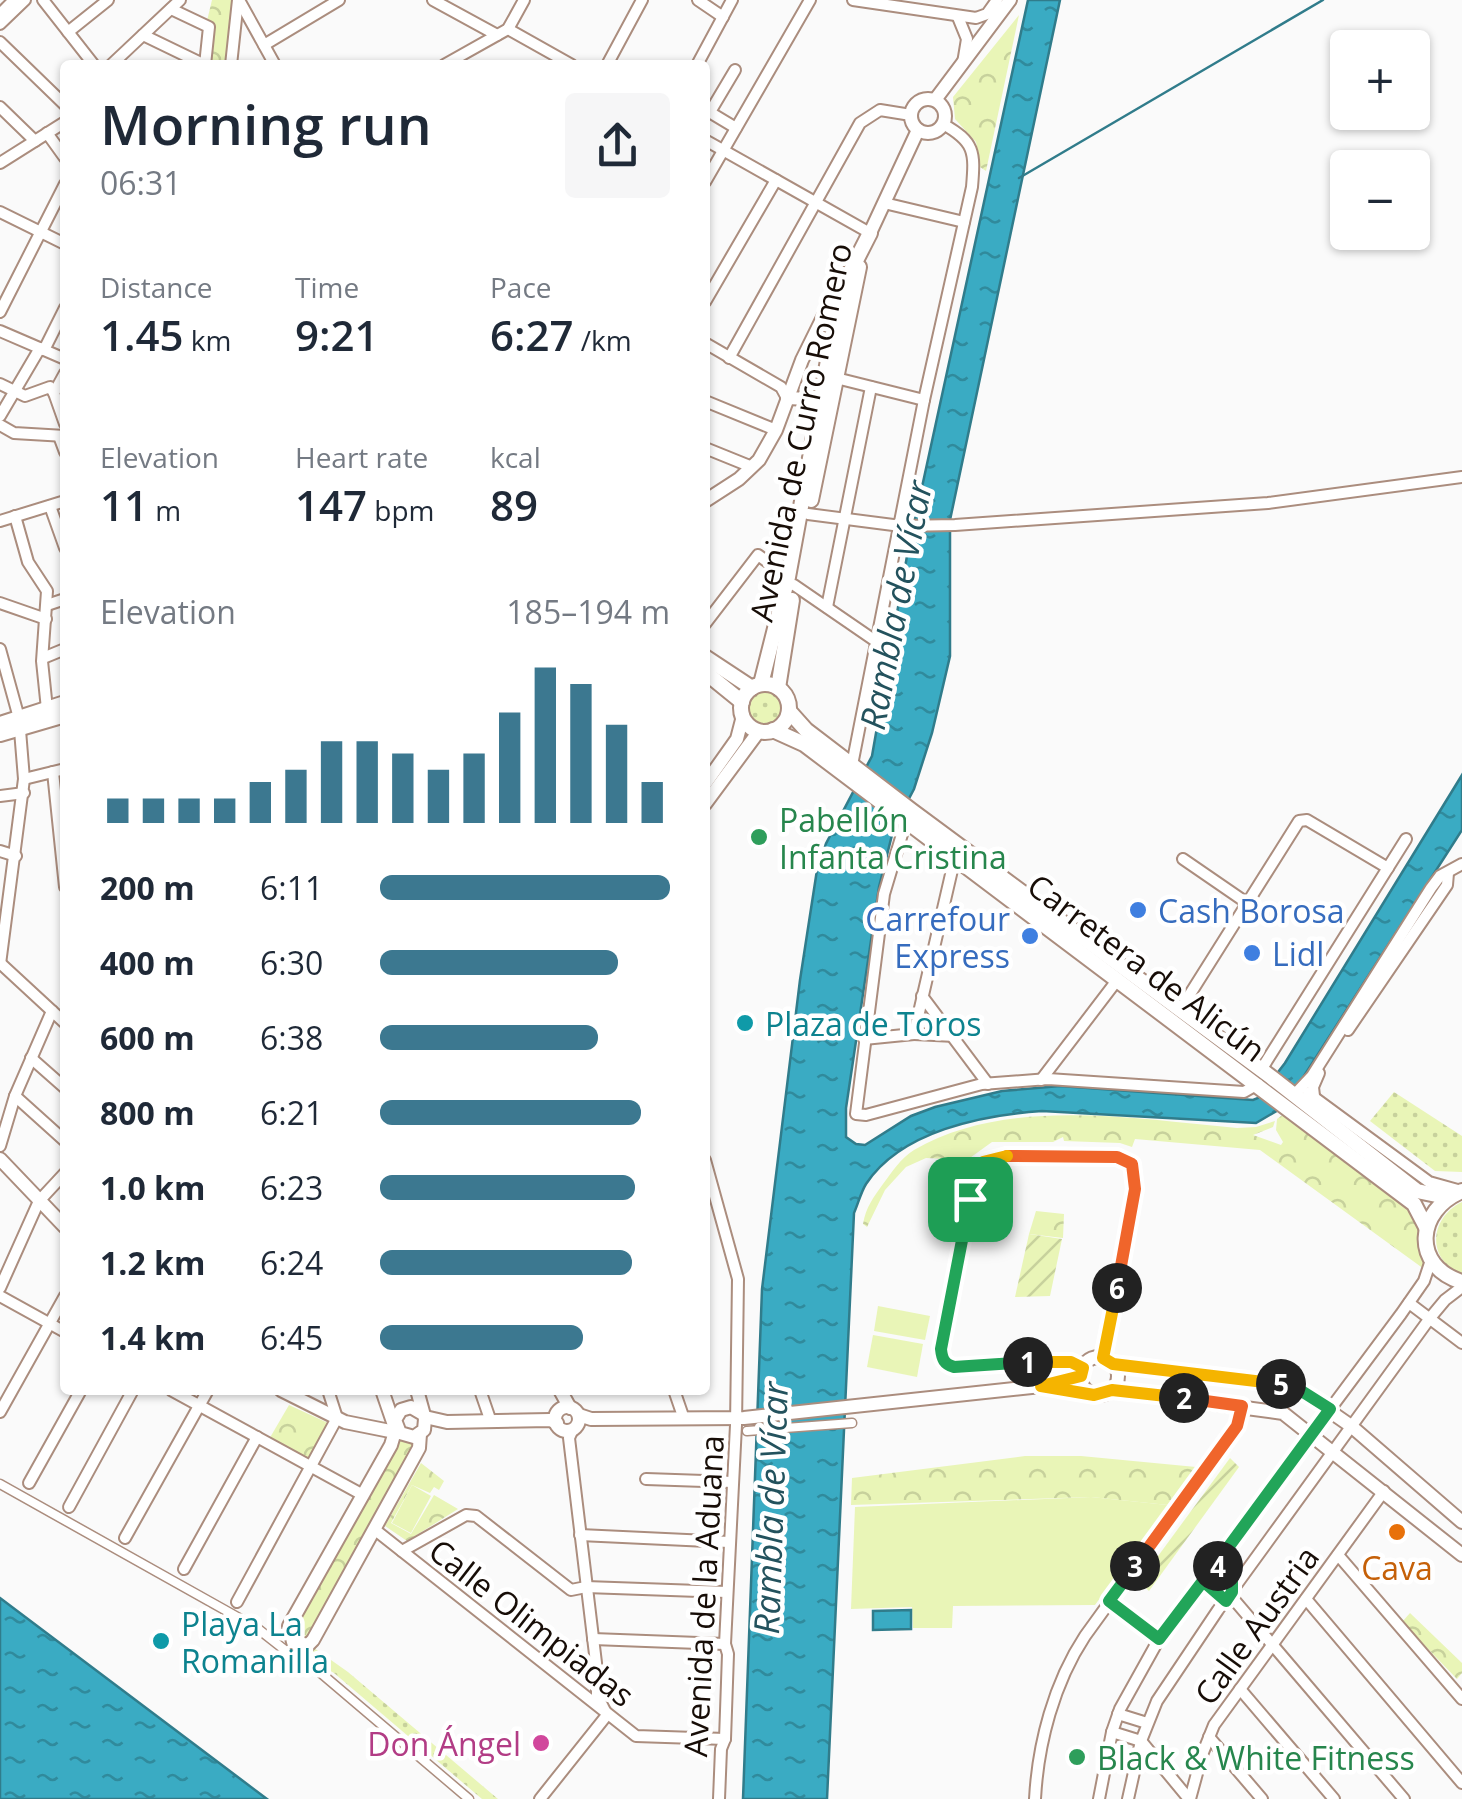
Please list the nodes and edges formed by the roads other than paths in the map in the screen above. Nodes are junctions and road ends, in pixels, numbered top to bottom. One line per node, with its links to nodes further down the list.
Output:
1 (14, 0): 19 (street)
2 (25, 0): 21 (street)
3 (44, 0): 23 (street)
4 (108, 0): 23 (street)
5 (339, 0): 17 (street)
6 (433, 0): 24 (street)
7 (524, 0): 24 (street)
8 (642, 0): 36 (street)
9 (698, 0): 18 (street)
10 (716, 0): 18 (street)
11 (810, 0): 48 (street)
12 (854, 0): 20 (street)
13 (998, 0): 20 (street)
14 (1010, 0): 22 (street)
15 (236, 2): 27 (street); 32 (street)
16 (175, 4): 25 (street); 31 (street)
17 (318, 5): 27 (street)
18 (727, 8): 37 (street)
19 (0, 14)
20 (958, 18): 22 (street); 38 (street)
21 (0, 24)
22 (990, 29): 38 (street)
23 (68, 32): 28 (street)
24 (503, 32): 34 (street); 35 (street)
25 (143, 35): 29 (street); 30 (street)
26 (0, 42): 40 (street)
27 (264, 45): 33 (street)
28 (90, 60)
29 (117, 60)
30 (195, 60)
31 (206, 60)
32 (231, 60)
33 (272, 60)
34 (465, 60)
35 (562, 60)
36 (610, 60)
37 (699, 60)
38 (963, 63): 41 (street)
39 (735, 70): 42 (street)
40 (60, 100)
41 (935, 100): 45 (street); 46 (street)
42 (710, 107)
43 (0, 108): 51 (street)
44 (710, 113): 48 (street)
45 (911, 115): 49 (street); 59 (street)
46 (943, 124): 49 (street); 62 (street)
47 (60, 126): 50 (street)
48 (736, 128): 53 (street)
49 (918, 130): 60 (street)
50 (48, 134): 51 (street); 54 (street)
51 (36, 141): 55 (street)
52 (710, 143): 53 (street)
53 (723, 150): 56 (street); 57 (street)
54 (60, 151)
55 (0, 163)
56 (710, 173)
57 (776, 180): 59 (street); 67 (street)
58 (60, 194): 63 (street)
59 (815, 203): 64 (street); 74 (street)
60 (884, 203): 62 (street); 64 (street)
61 (0, 212): 63 (street)
62 (964, 222): 81 (street)
63 (41, 231): 65 (street); 68 (street)
64 (870, 233): 66 (main road, Avenida de Curro Romero); 75 (main road, Avenida de Curro Romero)
65 (60, 241)
66 (853, 264): 79 (street); 83 (main road, Avenida de Curro Romero)
67 (710, 293)
68 (0, 312)
69 (60, 317): 72 (street)
70 (0, 331): 72 (street)
71 (710, 346): 74 (street)
72 (42, 349): 73 (street); 78 (street)
73 (60, 357)
74 (729, 358): 79 (street)
75 (836, 378): 77 (street); 94 (main road, Avenida de Curro Romero)
76 (0, 384): 78 (street)
77 (871, 387): 81 (street); 96 (street)
78 (14, 392): 80 (street); 84 (street)
79 (787, 398): 83 (street); 86 (street)
80 (59, 400)
81 (924, 400): 98 (street)
82 (710, 403): 86 (street)
83 (817, 412): 100 (main road, Avenida de Curro Romero)
84 (0, 416)
85 (0, 426): 87 (street)
86 (776, 430): 89 (street)
87 (60, 436)
88 (710, 450): 89 (street)
89 (752, 467): 91 (street)
90 (1462, 477): 98 (street)
91 (710, 497)
92 (60, 503): 93 (street)
93 (50, 506): 95 (street); 99 (street)
94 (808, 514): 96 (street); 100 (main road, Avenida de Curro Romero)
95 (15, 516): 97 (street); 103 (street)
96 (844, 519): 98 (street); 104 (street)
97 (0, 520)
98 (905, 526): 107 (street)
99 (60, 534)
100 (791, 581): 104 (street); 105 (street); 114 (main road, Avenida de Curro Romero); 115 (main road, Avenida de Curro Romero)
101 (60, 601): 103 (street)
102 (0, 603): 106 (street)
103 (47, 605): 106 (street)
104 (827, 607): 107 (street)
105 (710, 618)
106 (46, 619): 110 (street)
107 (878, 642): 127 (street)
108 (0, 648): 113 (street)
109 (60, 651): 110 (street)
110 (42, 658): 118 (street)
111 (710, 660): 114 (main road)
112 (710, 677): 117 (main road)
113 (4, 684): 121 (street)
114 (756, 686): 115 (main road); 117 (main road)
115 (778, 688): 119 (main road)
116 (60, 705): 118 (main road)
117 (742, 709): 123 (main road); 125 (street)
118 (47, 710): 121 (main road)
119 (789, 711): 123 (main road); 127 (main road, Carretera de Alicún)
120 (60, 716): 121 (main road)
121 (20, 723): 122 (main road); 124 (main road); 128 (street)
122 (0, 724)
123 (766, 731): 127 (main road, Carretera de Alicún); 131 (street)
124 (0, 734)
125 (711, 764)
126 (59, 771): 128 (street)
127 (853, 771): 132 (main road, Carretera de Alicún)
128 (24, 779): 129 (street)
129 (24, 793): 130 (street); 135 (street)
130 (0, 796)
131 (710, 798)
132 (909, 816): 136 (main road, Carretera de Alicún); 146 (main road, Carretera de Alicún); 151 (street)
133 (1406, 839): 139 (street)
134 (0, 850): 135 (street)
135 (16, 856): 142 (street)
136 (955, 858): 144 (main road, Carretera de Alicún); 145 (street)
137 (1183, 859): 141 (street)
138 (1462, 864): 140 (street)
139 (1388, 868): 141 (street); 153 (street)
140 (1448, 873): 158 (street); 159 (street)
141 (1247, 903): 146 (street)
142 (4, 906): 143 (street)
143 (0, 963): 147 (street)
144 (1118, 979): 153 (main road, Carretera de Alicún); 154 (street)
145 (922, 996): 149 (street); 150 (street)
146 (1180, 1010): 153 (main road, Carretera de Alicún)
147 (52, 1011): 148 (street); 152 (street)
148 (60, 1018)
149 (914, 1034): 150 (street); 151 (street)
150 (955, 1036): 156 (street)
151 (864, 1039): 156 (street)
152 (31, 1058): 155 (street); 157 (street)
153 (1263, 1079): 154 (street); 159 (main road, Carretera de Alicún)
154 (1042, 1080): 156 (street)
155 (60, 1084)
156 (988, 1084)
157 (15, 1096): 160 (street); 161 (street)
158 (1314, 1096): 159 (street); 165 (street)
159 (1294, 1097): 166 (main road, Carretera de Alicún); 169 (main road, Carretera de Alicún)
160 (60, 1137)
161 (0, 1146)
162 (0, 1159): 167 (street)
163 (710, 1178): 203 (street, Avenida de la Aduana)
164 (60, 1179): 167 (street)
165 (1462, 1191): 166 (main road)
166 (1446, 1198): 169 (main road)
167 (40, 1201): 168 (street); 172 (street)
168 (60, 1222)
169 (1426, 1227): 170 (main road)
170 (1431, 1260): 171 (main road); 174 (street)
171 (1462, 1284): 176 (street)
172 (0, 1288)
173 (0, 1296): 177 (street)
174 (1409, 1303): 176 (street); 197 (street)
175 (60, 1305): 177 (street)
176 (1430, 1318): 179 (street); 206 (street)
177 (50, 1324): 178 (street); 198 (street)
178 (60, 1329)
179 (1462, 1343)
180 (1108, 1361): 181 (street); 181 (street); 183 (street); 197 (street)
181 (1082, 1372): 182 (street); 184 (street)
182 (1041, 1386): 184 (street); 203 (street)
183 (1112, 1390): 184 (street); 196 (street)
184 (1088, 1392)
185 (77, 1395): 214 (street)
186 (130, 1395): 218 (street)
187 (179, 1395): 195 (street)
188 (205, 1395): 195 (street)
189 (291, 1395): 200 (street)
190 (330, 1395): 200 (street)
191 (384, 1395): 207 (street)
192 (417, 1395): 205 (street)
193 (482, 1395): 202 (street)
194 (676, 1395): 201 (street)
195 (199, 1406): 209 (street); 222 (street)
196 (1242, 1406): 208 (street); 234 (street)
197 (1330, 1409): 206 (street); 208 (street)
198 (0, 1412)
199 (567, 1417): 201 (street); 202 (street); 221 (street)
200 (337, 1418): 207 (street); 211 (street)
201 (684, 1419): 203 (street)
202 (491, 1422): 205 (street)
203 (743, 1422): 204 (street); 213 (street, Avenida de la Aduana)
204 (852, 1423)
205 (423, 1424): 207 (street); 207 (street); 220 (street)
206 (1352, 1426): 210 (street); 219 (street)
207 (396, 1427): 217 (street)
208 (1312, 1433): 210 (street); 227 (street)
209 (257, 1437): 211 (street); 228 (street)
210 (1334, 1450): 216 (street); 232 (street)
211 (311, 1467): 217 (street); 235 (street)
212 (646, 1480): 213 (street)
213 (733, 1482): 223 (street, Avenida de la Aduana)
214 (28, 1483)
215 (0, 1484): 250 (street)
216 (1384, 1491): 225 (street, Calle Austria); 226 (street)
217 (362, 1495): 220 (street)
218 (68, 1507)
219 (1462, 1522)
220 (374, 1528): 224 (street, Calle Olimpiadas)
221 (580, 1534): 223 (street); 230 (street)
222 (126, 1538)
223 (729, 1542): 231 (street, Avenida de la Aduana)
224 (402, 1551): 230 (street); 242 (street, Calle Olimpiadas)
225 (1338, 1555): 233 (street, Calle Austria); 241 (street)
226 (1462, 1555)
227 (1216, 1564): 229 (street); 232 (street)
228 (184, 1569)
229 (1203, 1581): 232 (street); 236 (street)
230 (586, 1588): 231 (street); 237 (street)
231 (727, 1592): 238 (street, Avenida de la Aduana)
232 (1229, 1596): 239 (street); 244 (street)
233 (1306, 1599): 239 (street, Calle Austria); 249 (street)
234 (1109, 1601): 236 (street); 253 (street)
235 (237, 1602)
236 (1159, 1639): 243 (street)
237 (593, 1640): 238 (street); 242 (street)
238 (725, 1644): 247 (street, Avenida de la Aduana)
239 (1272, 1644): 240 (street, Calle Austria); 259 (street)
240 (1240, 1689): 246 (street, Calle Austria); 258 (street)
241 (1462, 1699)
242 (607, 1714): 247 (street, Calle Olimpiadas); 251 (street)
243 (1118, 1714): 244 (street); 245 (street)
244 (1147, 1723): 248 (street)
245 (1112, 1732): 248 (street); 254 (street)
246 (1209, 1737): 256 (street, Calle Austria); 257 (street)
247 (725, 1739): 252 (street, Avenida de la Aduana)
248 (1141, 1741): 255 (street); 256 (street)
249 (1462, 1783)
250 (469, 1799)
251 (540, 1799)
252 (719, 1799)
253 (1035, 1799)
254 (1099, 1799)
255 (1128, 1799)
256 (1190, 1799)
257 (1262, 1799)
258 (1334, 1799)
259 (1404, 1799)

